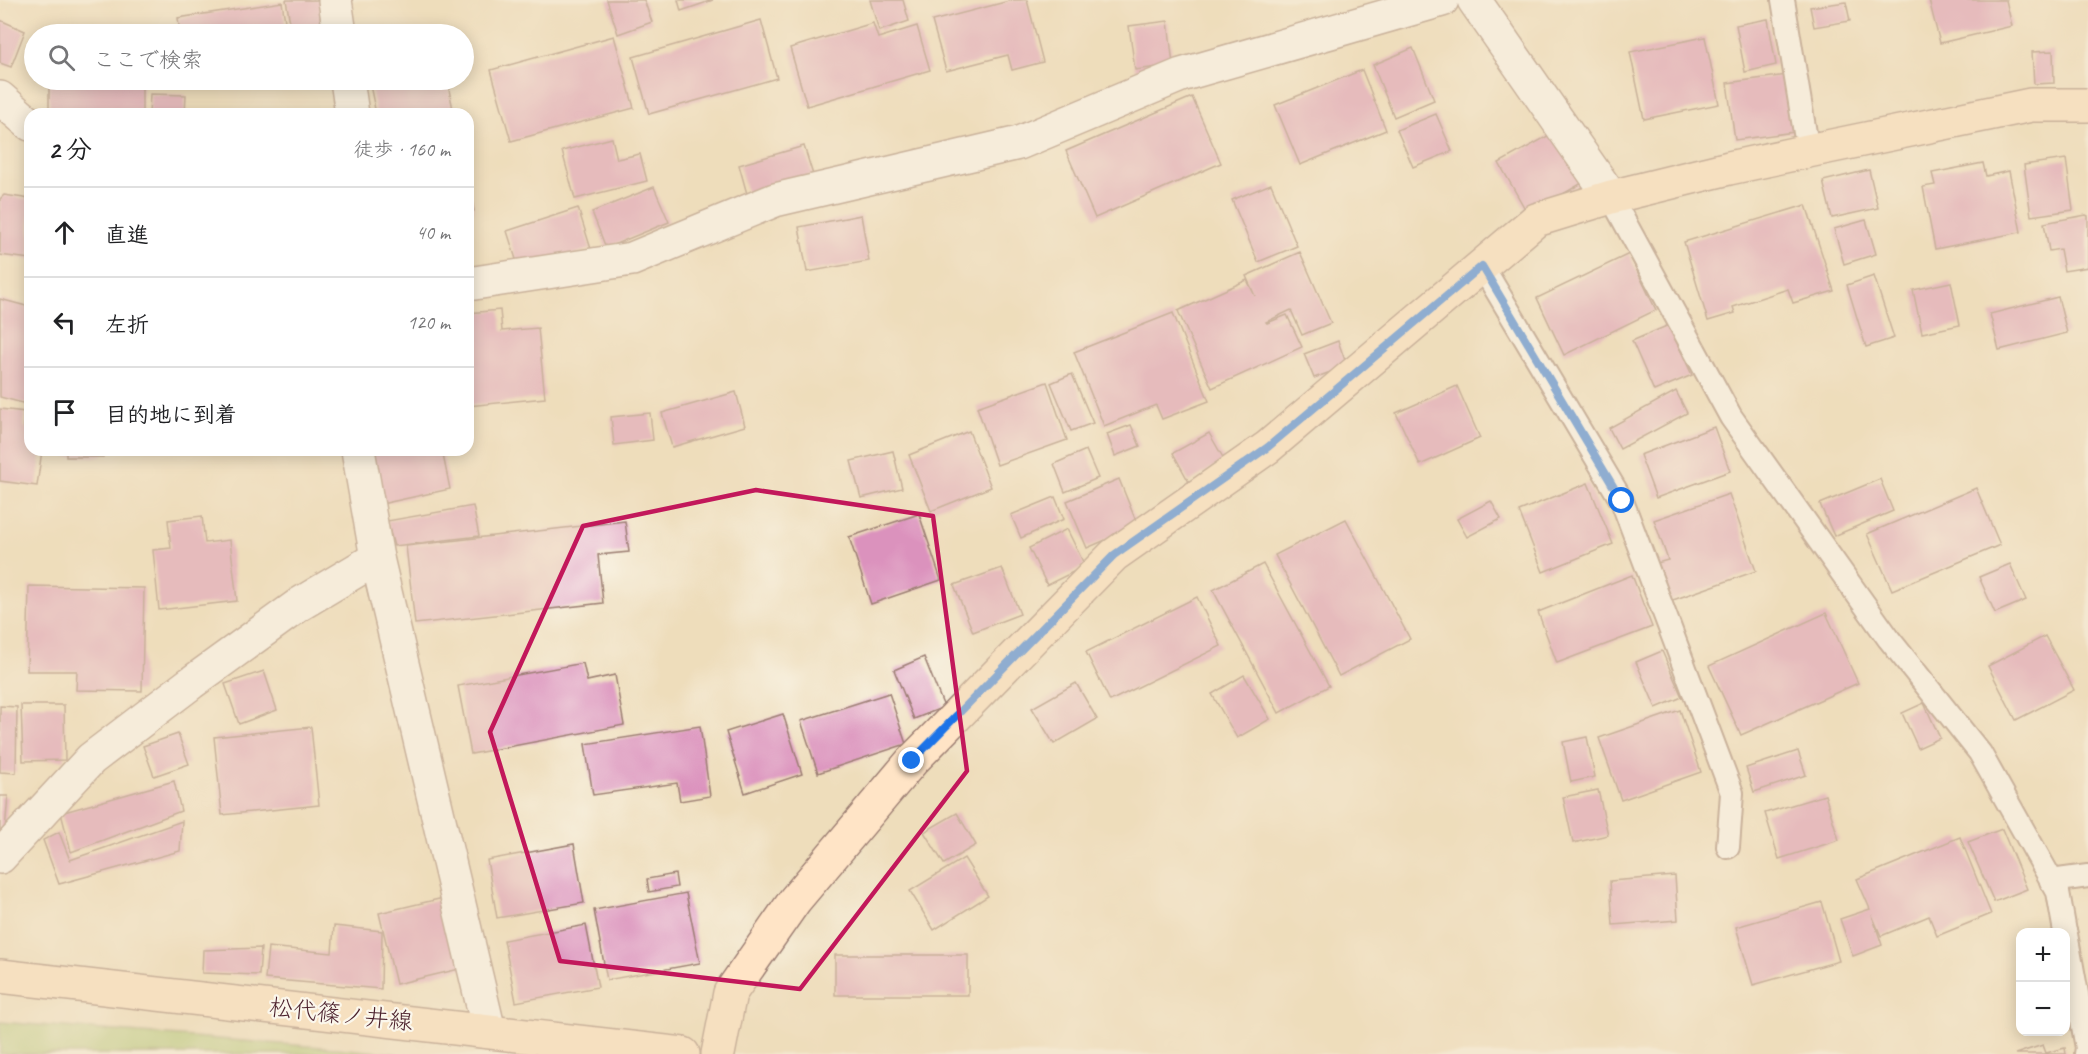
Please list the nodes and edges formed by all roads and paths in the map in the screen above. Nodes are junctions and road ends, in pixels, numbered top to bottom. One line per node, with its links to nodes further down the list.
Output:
1 (335, 0): 5 (street)
2 (1442, 0): 14 (street)
3 (1474, 0): 12 (street)
4 (1783, 0): 11 (lane)
5 (339, 24)
6 (348, 90): 9 (street)
7 (0, 98): 10 (street)
8 (2088, 105): 11 (street)
9 (351, 108)
10 (24, 119)
11 (1808, 151): 12 (street)
12 (1611, 197): 13 (street); 20 (lane)
13 (1482, 266): 17 (lane); 26 (street)
14 (474, 283)
15 (359, 456): 16 (street)
16 (376, 558): 18 (street); 24 (street)
17 (1728, 847)
18 (0, 856)
19 (2088, 876): 20 (lane)
20 (2051, 881): 21 (lane)
21 (2064, 928)
22 (2070, 959): 27 (lane)
23 (0, 976): 24 (street, 松代篠ノ井線)
24 (489, 1030): 25 (street, 松代篠ノ井線)
25 (683, 1054)
26 (718, 1054)
27 (2086, 1054)

